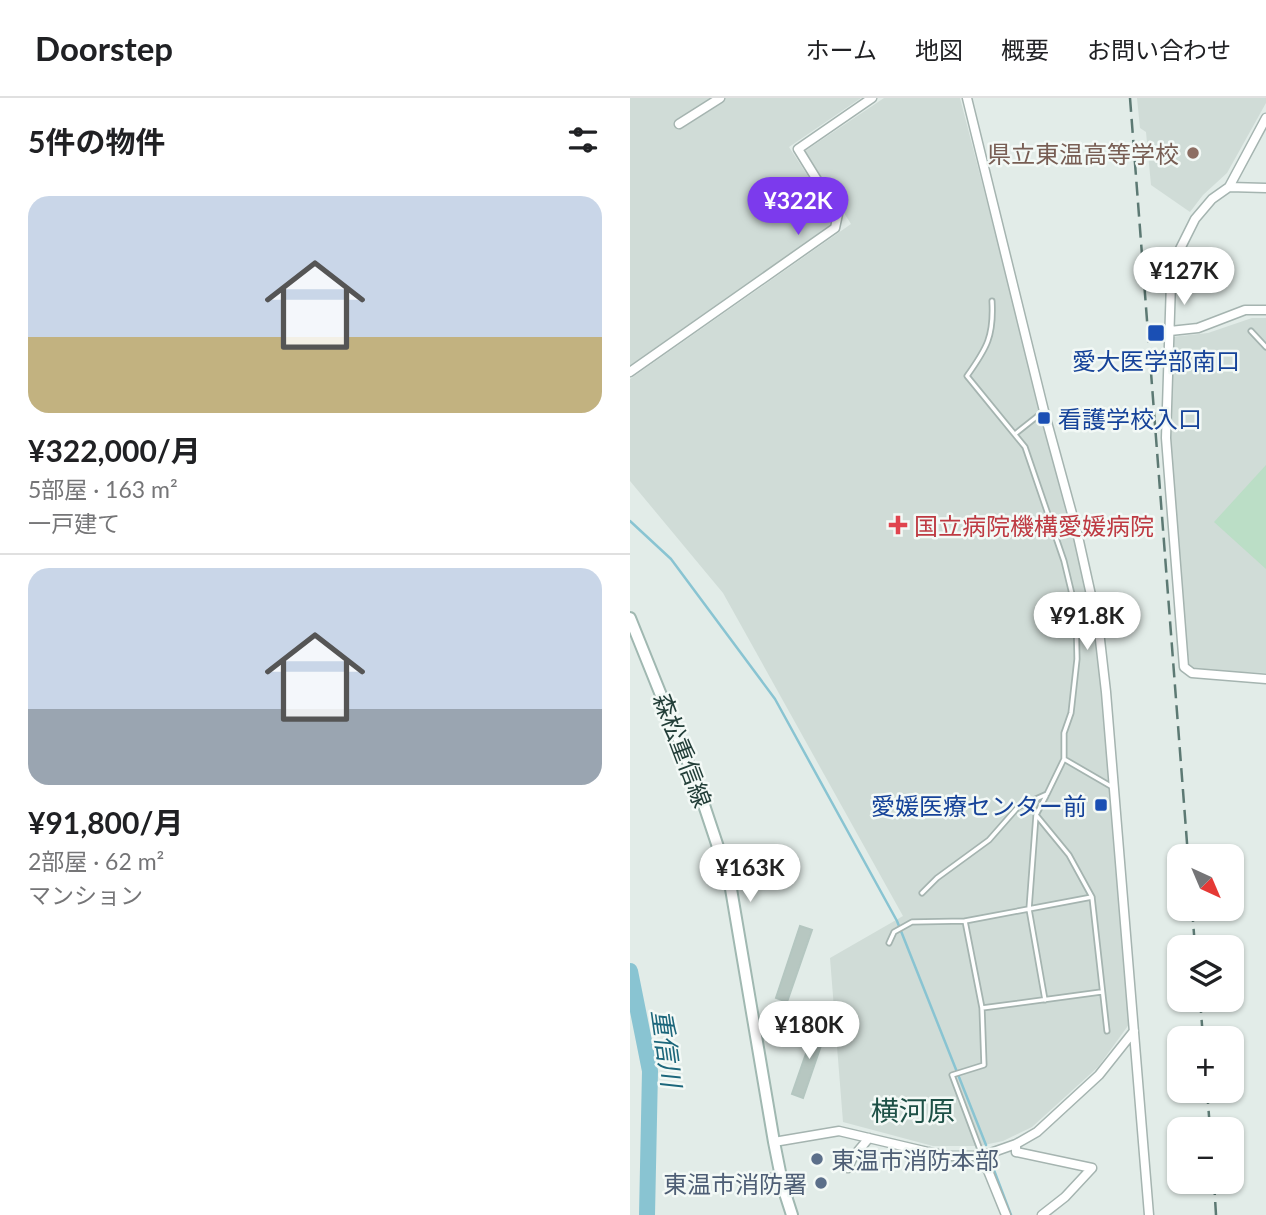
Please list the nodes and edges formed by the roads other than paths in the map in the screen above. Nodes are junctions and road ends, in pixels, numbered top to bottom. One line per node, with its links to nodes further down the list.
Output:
1 (720, 98): 5 (street)
2 (872, 98): 13 (street)
3 (967, 98): 14 (street)
4 (1266, 118): 6 (street)
5 (679, 124)
6 (1229, 187): 7 (street); 10 (street)
7 (1266, 188)
8 (992, 301): 15 (lane)
9 (1266, 310): 10 (street)
10 (1170, 331): 17 (street)
11 (1251, 331): 12 (lane)
12 (1266, 347)
13 (630, 372)
14 (1044, 411): 15 (lane); 19 (street)
15 (1015, 434): 18 (lane)
16 (630, 618): 33 (main road, 森松重信線)
17 (1266, 679)
18 (1064, 759): 19 (lane); 20 (lane)
19 (1114, 788): 31 (street)
20 (1047, 794): 21 (lane); 22 (lane)
21 (1036, 815): 23 (lane); 24 (lane)
22 (922, 893)
23 (1092, 897): 24 (lane); 27 (lane)
24 (1029, 909): 25 (lane); 28 (lane)
25 (965, 921): 26 (lane); 29 (lane)
26 (888, 943)
27 (1102, 992): 28 (lane); 30 (lane)
28 (1045, 1000): 29 (lane)
29 (982, 1008): 35 (lane)
30 (1107, 1031)
31 (1134, 1031): 34 (street); 42 (street)
32 (869, 1138): 33 (street); 35 (street); 36 (street)
33 (774, 1142): 37 (main road, 森松重信線)
34 (1016, 1144): 35 (street); 41 (street)
35 (982, 1156): 40 (street)
36 (848, 1168)
37 (780, 1176): 38 (street); 39 (main road, 森松重信線)
38 (756, 1181)
39 (792, 1215)
40 (1006, 1215)
41 (1042, 1215)
42 (1149, 1215)

